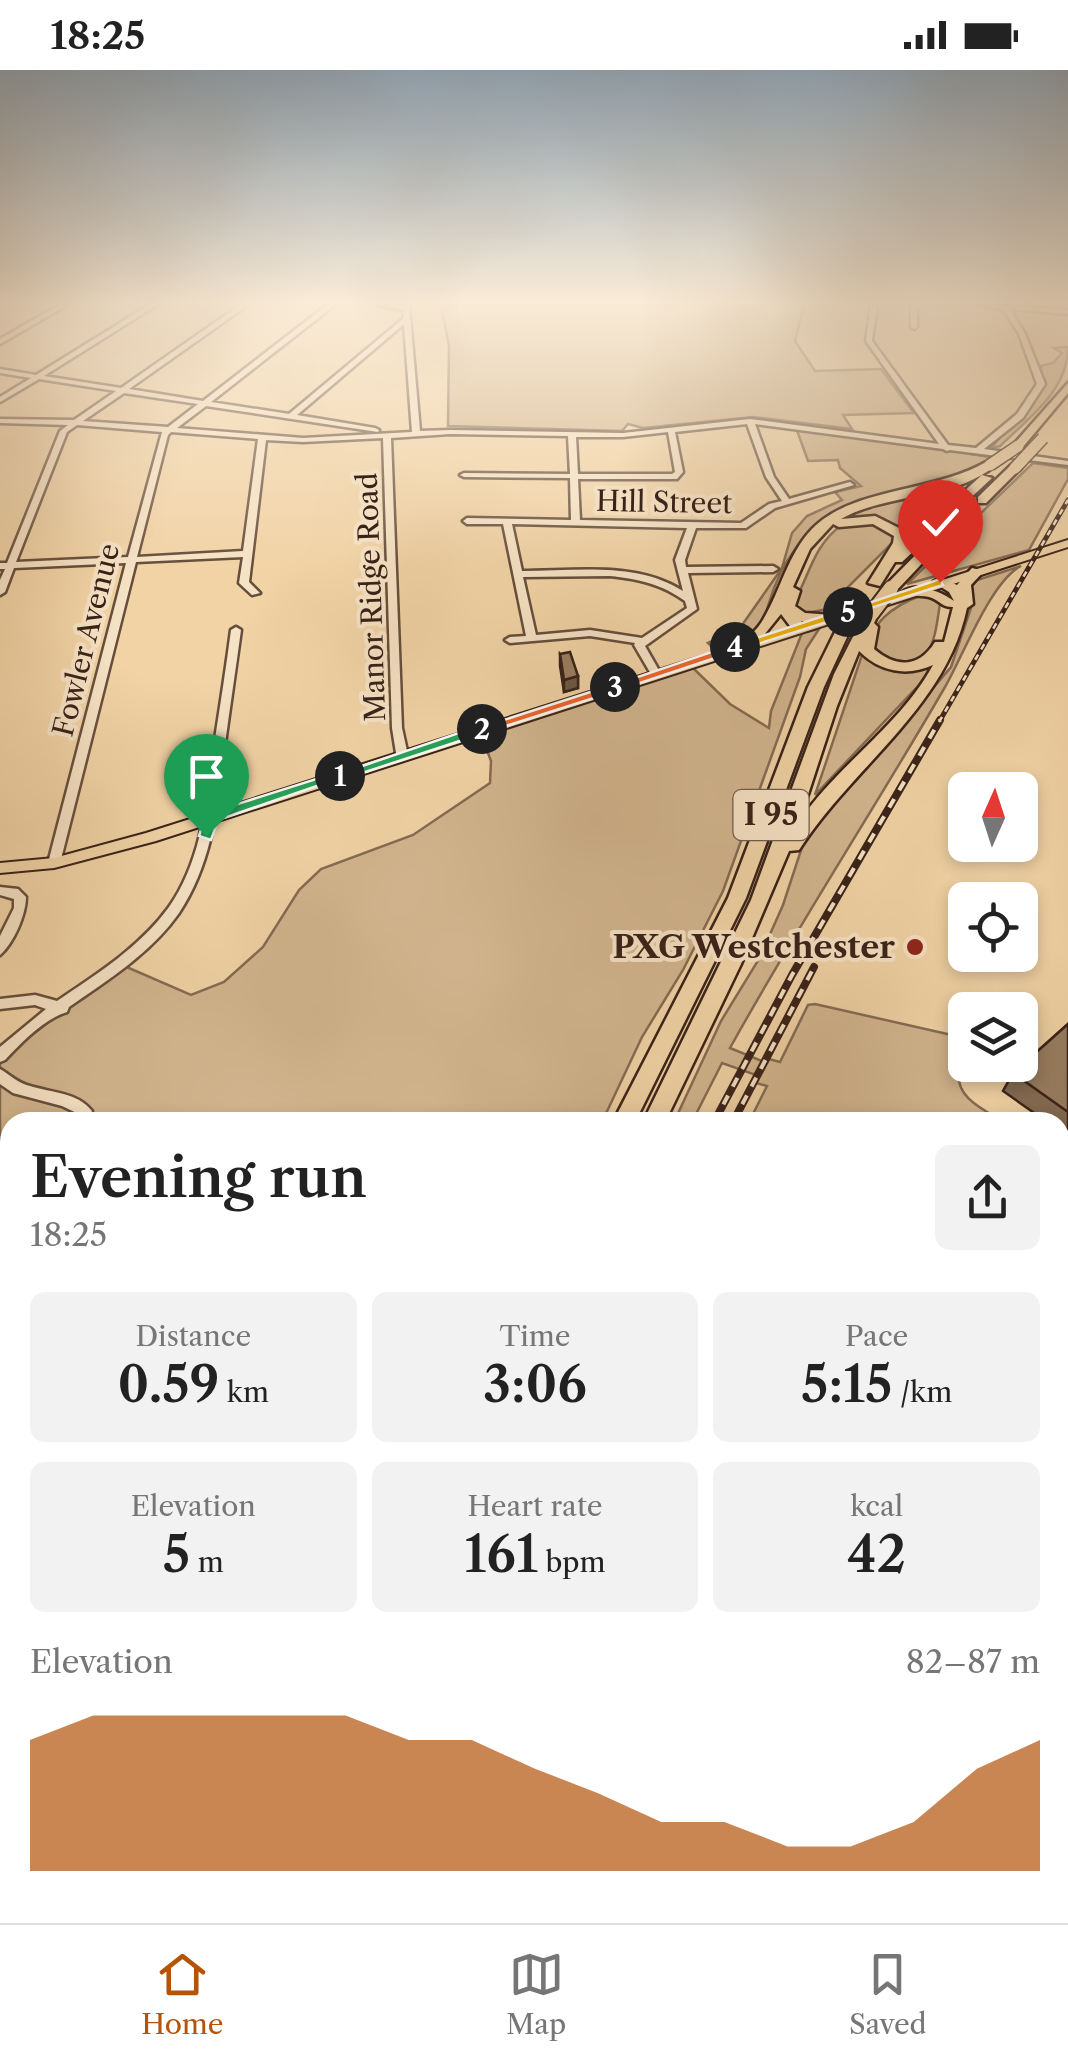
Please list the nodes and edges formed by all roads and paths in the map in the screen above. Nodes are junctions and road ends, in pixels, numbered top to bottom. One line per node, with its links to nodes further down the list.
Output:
1 (119, 391): 14 (street)
2 (130, 391): 9 (street)
3 (219, 391): 9 (street)
4 (317, 391): 11 (street)
5 (413, 391): 18 (street)
6 (906, 391): 22 (street)
7 (1036, 391): 23 (street)
8 (1064, 391): 25 (highway, I 95, bridge)
9 (204, 403): 11 (street); 16 (street)
10 (1068, 408): 51 (highway, I 95, bridge)
11 (290, 416): 17 (street)
12 (0, 421): 14 (street)
13 (750, 421): 15 (street); 22 (street); 29 (street)
14 (73, 423): 16 (street); 37 (street)
15 (671, 430): 20 (street); 27 (street)
16 (168, 431): 21 (street); 36 (street, Fowler Avenue)
17 (400, 433): 18 (street); 19 (street)
18 (416, 433): 20 (street)
19 (387, 435): 21 (street); 61 (street, Manor Ridge Road)
20 (572, 435): 27 (street)
21 (262, 438): 35 (street)
22 (948, 449): 23 (street)
23 (976, 452): 24 (street)
24 (1068, 463)
25 (994, 466): 43 (highway, I 95); 49 (highway)
26 (464, 475): 27 (street)
27 (572, 477): 32 (street)
28 (850, 485): 29 (street, Hill Street)
29 (786, 502): 33 (street, Hill Street)
30 (467, 521): 31 (street, Hill Street)
31 (507, 522): 32 (street, Hill Street); 40 (street)
32 (576, 524): 33 (street, Hill Street)
33 (692, 526): 41 (street)
34 (1068, 543): 39 (main road)
35 (247, 554): 36 (street); 47 (street)
36 (130, 560): 37 (street); 63 (street, Fowler Avenue)
37 (4, 566): 45 (street)
38 (773, 569): 41 (street)
39 (977, 570): 44 (main road); 54 (highway)
40 (520, 574): 42 (street); 56 (street)
41 (682, 574): 42 (street); 48 (street)
42 (661, 582): 48 (street)
43 (875, 582): 49 (highway); 52 (highway, I 95, bridge)
44 (940, 582): 46 (main road); 50 (highway); 54 (highway)
45 (0, 592)
46 (909, 592): 50 (highway); 52 (main road)
47 (254, 594)
48 (692, 602): 58 (street)
49 (782, 604): 52 (highway); 53 (highway); 59 (highway)
50 (950, 606): 51 (highway)
51 (871, 615): 67 (highway, I 95)
52 (838, 620): 53 (main road); 73 (highway, I 95)
53 (794, 629): 59 (main road)
54 (956, 629): 67 (highway)
55 (236, 630): 62 (street)
56 (532, 637): 57 (street); 58 (street)
57 (510, 640)
58 (640, 641): 60 (street)
59 (751, 642): 60 (main road)
60 (656, 674): 61 (main road)
61 (406, 754): 62 (main road)
62 (211, 817): 63 (main road); 69 (street)
63 (54, 863): 64 (main road)
64 (0, 868)
65 (0, 891): 66 (street)
66 (0, 950)
67 (737, 955): 74 (highway, I 95)
68 (0, 1004): 69 (street)
69 (62, 1008): 70 (street)
70 (0, 1056)
71 (0, 1075): 72 (street)
72 (85, 1111)
73 (629, 1112)
74 (659, 1112)

